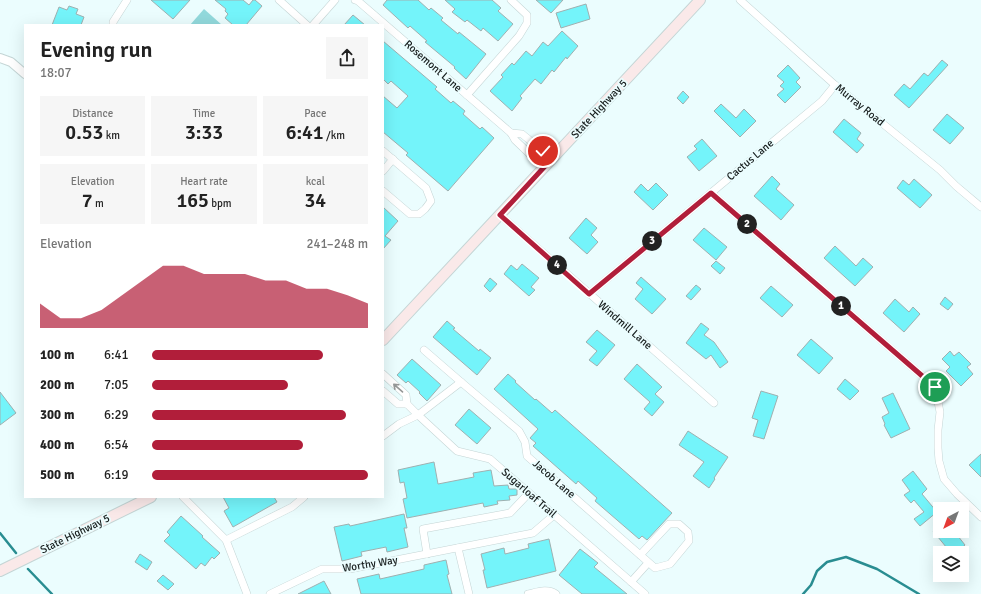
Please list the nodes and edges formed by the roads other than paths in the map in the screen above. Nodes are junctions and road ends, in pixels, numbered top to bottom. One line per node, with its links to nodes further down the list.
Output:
1 (127, 0): 8 (street)
2 (279, 0): 9 (street)
3 (335, 0): 10 (street)
4 (355, 0): 14 (street, Rosemont Lane)
5 (511, 0): 14 (street)
6 (700, 0): 18 (main road, State Highway 5)
7 (740, 0): 13 (street, Murray Road)
8 (113, 24)
9 (307, 24)
10 (314, 24)
11 (0, 58): 12 (street)
12 (24, 73)
13 (835, 85): 21 (street, Cactus Lane); 22 (street, Murray Road)
14 (467, 95): 15 (street, Rosemont Lane)
15 (511, 133): 18 (street, Rosemont Lane); 18 (street, Rosemont Lane)
16 (384, 152): 17 (street)
17 (392, 159): 19 (street); 20 (street)
18 (547, 164): 23 (main road, State Highway 5)
19 (384, 170)
20 (384, 192)
21 (711, 193): 24 (street, Cactus Lane); 39 (street)
22 (981, 207)
23 (500, 215): 24 (street, Windmill Lane); 25 (main road, State Highway 5)
24 (589, 294): 30 (street, Windmill Lane)
25 (384, 339)
26 (424, 350): 28 (street, Jacob Lane)
27 (384, 375): 31 (street, Sugarloaf Trail, one-way to 27)
28 (461, 382): 32 (street); 43 (street, Jacob Lane)
29 (384, 392): 31 (street, Sugarloaf Trail)
30 (714, 403)
31 (407, 404): 32 (street, Sugarloaf Trail)
32 (418, 415): 33 (street); 34 (street, Sugarloaf Trail)
33 (384, 435)
34 (529, 493): 38 (street, Sugarloaf Trail); 42 (street)
35 (149, 498): 45 (main road, State Highway 5)
36 (184, 498): 40 (street)
37 (303, 498): 40 (street)
38 (554, 515): 41 (street, Worthy Way); 46 (street, Sugarloaf Trail)
39 (981, 517)
40 (226, 540): 47 (street)
41 (458, 548): 42 (street, Worthy Way); 49 (street)
42 (427, 554): 48 (street, Worthy Way)
43 (640, 555): 44 (street, Jacob Lane); 44 (street)
44 (648, 562): 46 (street)
45 (0, 571)
46 (632, 582): 52 (street, Sugarloaf Trail)
47 (247, 594)
48 (270, 594)
49 (469, 594)
50 (528, 594): 51 (street)
51 (556, 594)
52 (645, 594)

